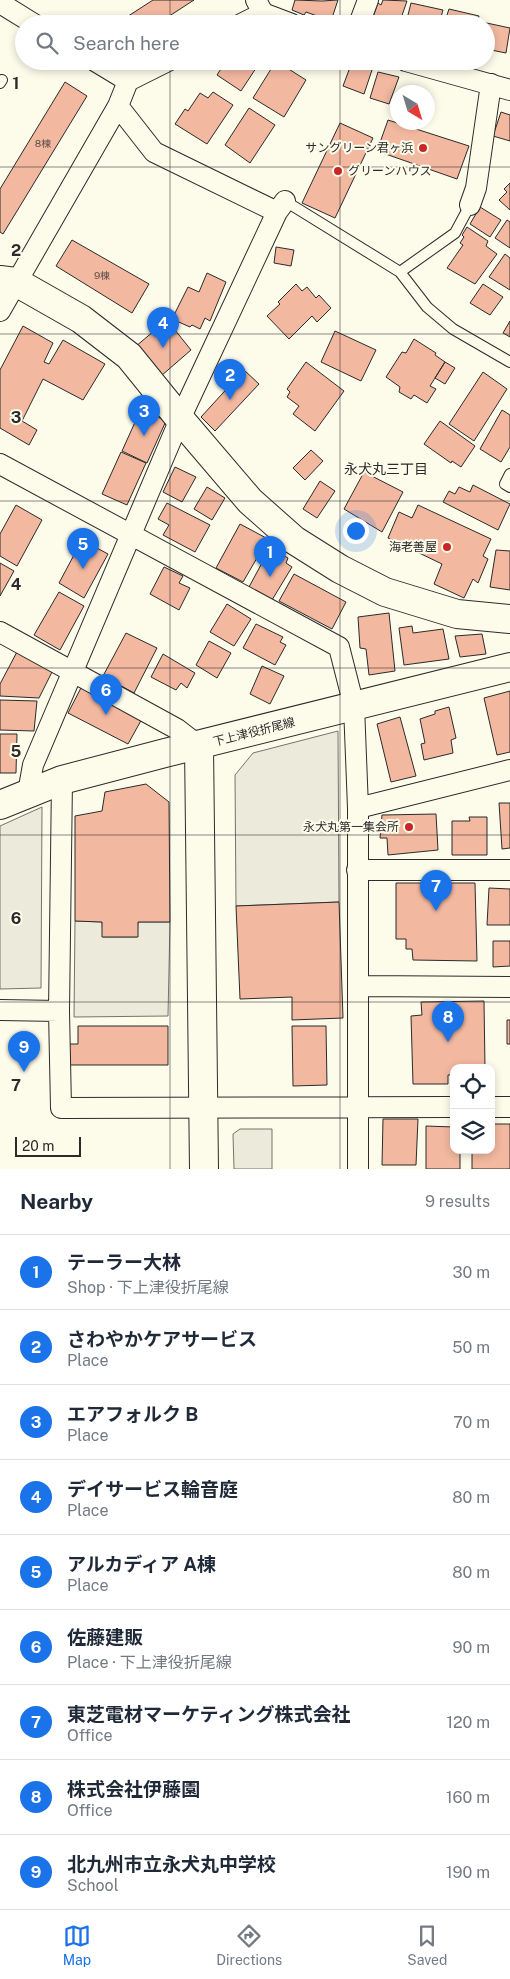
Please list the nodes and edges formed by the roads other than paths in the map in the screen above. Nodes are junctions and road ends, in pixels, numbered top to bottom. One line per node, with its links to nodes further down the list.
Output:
1 (368, 0): 7 (street)
2 (0, 3): 4 (street)
3 (259, 6): 5 (street); 6 (street)
4 (19, 15)
5 (250, 15)
6 (276, 15)
7 (362, 15)
8 (109, 70): 11 (street)
9 (151, 70): 11 (street)
10 (439, 70): 12 (street)
11 (128, 82): 14 (street)
12 (490, 84): 13 (street); 15 (street)
13 (510, 90)
14 (118, 106): 16 (street); 18 (street)
15 (470, 205): 17 (lane)
16 (281, 206): 17 (lane); 21 (street)
17 (400, 272): 20 (lane)
18 (8, 281): 19 (street); 21 (street)
19 (0, 311)
20 (510, 362)
21 (180, 419): 25 (street); 26 (street)
22 (0, 464): 25 (street)
23 (510, 474): 24 (lane)
24 (510, 488)
25 (130, 534): 29 (street); 30 (street)
26 (510, 619)
27 (0, 632): 29 (street)
28 (510, 667): 30 (street, 下上津役折尾線)
29 (73, 671): 31 (street); 34 (street)
30 (354, 706): 31 (street, 下上津役折尾線); 36 (street)
31 (199, 746): 33 (street, 下上津役折尾線); 46 (street)
32 (510, 770): 36 (street)
33 (62, 780): 34 (street, 下上津役折尾線); 42 (street)
34 (28, 792): 35 (street, 下上津役折尾線)
35 (0, 805)
36 (358, 808): 37 (street)
37 (357, 870): 38 (street); 39 (street)
38 (510, 870)
39 (359, 986): 40 (street); 47 (street)
40 (510, 987)
41 (0, 1010): 42 (street)
42 (59, 1011): 46 (street)
43 (450, 1107): 47 (street)
44 (495, 1107): 45 (street)
45 (510, 1107)
46 (204, 1108): 47 (street); 48 (street)
47 (358, 1108): 49 (street)
48 (204, 1169)
49 (358, 1169)

